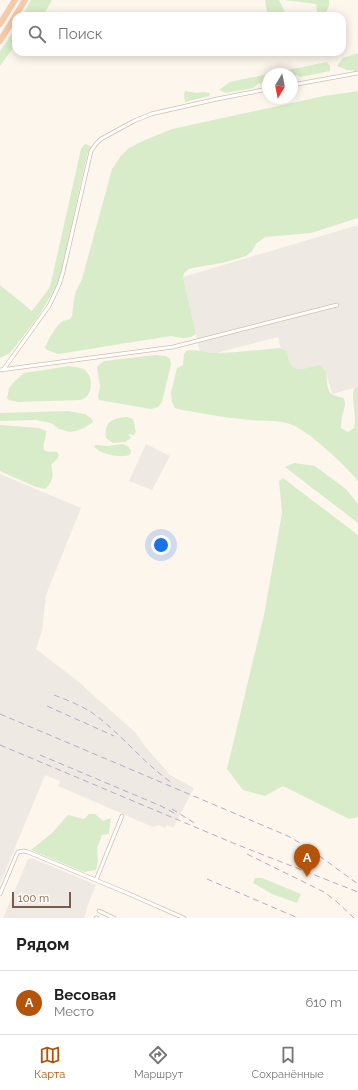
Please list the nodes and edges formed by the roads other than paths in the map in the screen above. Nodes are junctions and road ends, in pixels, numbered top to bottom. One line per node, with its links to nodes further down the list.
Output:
1 (15, 0): 5 (highway)
2 (25, 0): 3 (highway)
3 (18, 12)
4 (12, 21): 6 (highway)
5 (0, 24)
6 (0, 41)
7 (358, 73): 8 (street)
8 (298, 84)
9 (262, 91): 11 (street)
10 (337, 305): 11 (street)
11 (1, 370)
12 (122, 816): 13 (street)
13 (96, 880): 14 (street); 17 (street)
14 (0, 894)
15 (99, 912): 16 (street)
16 (114, 918)
17 (184, 918)

